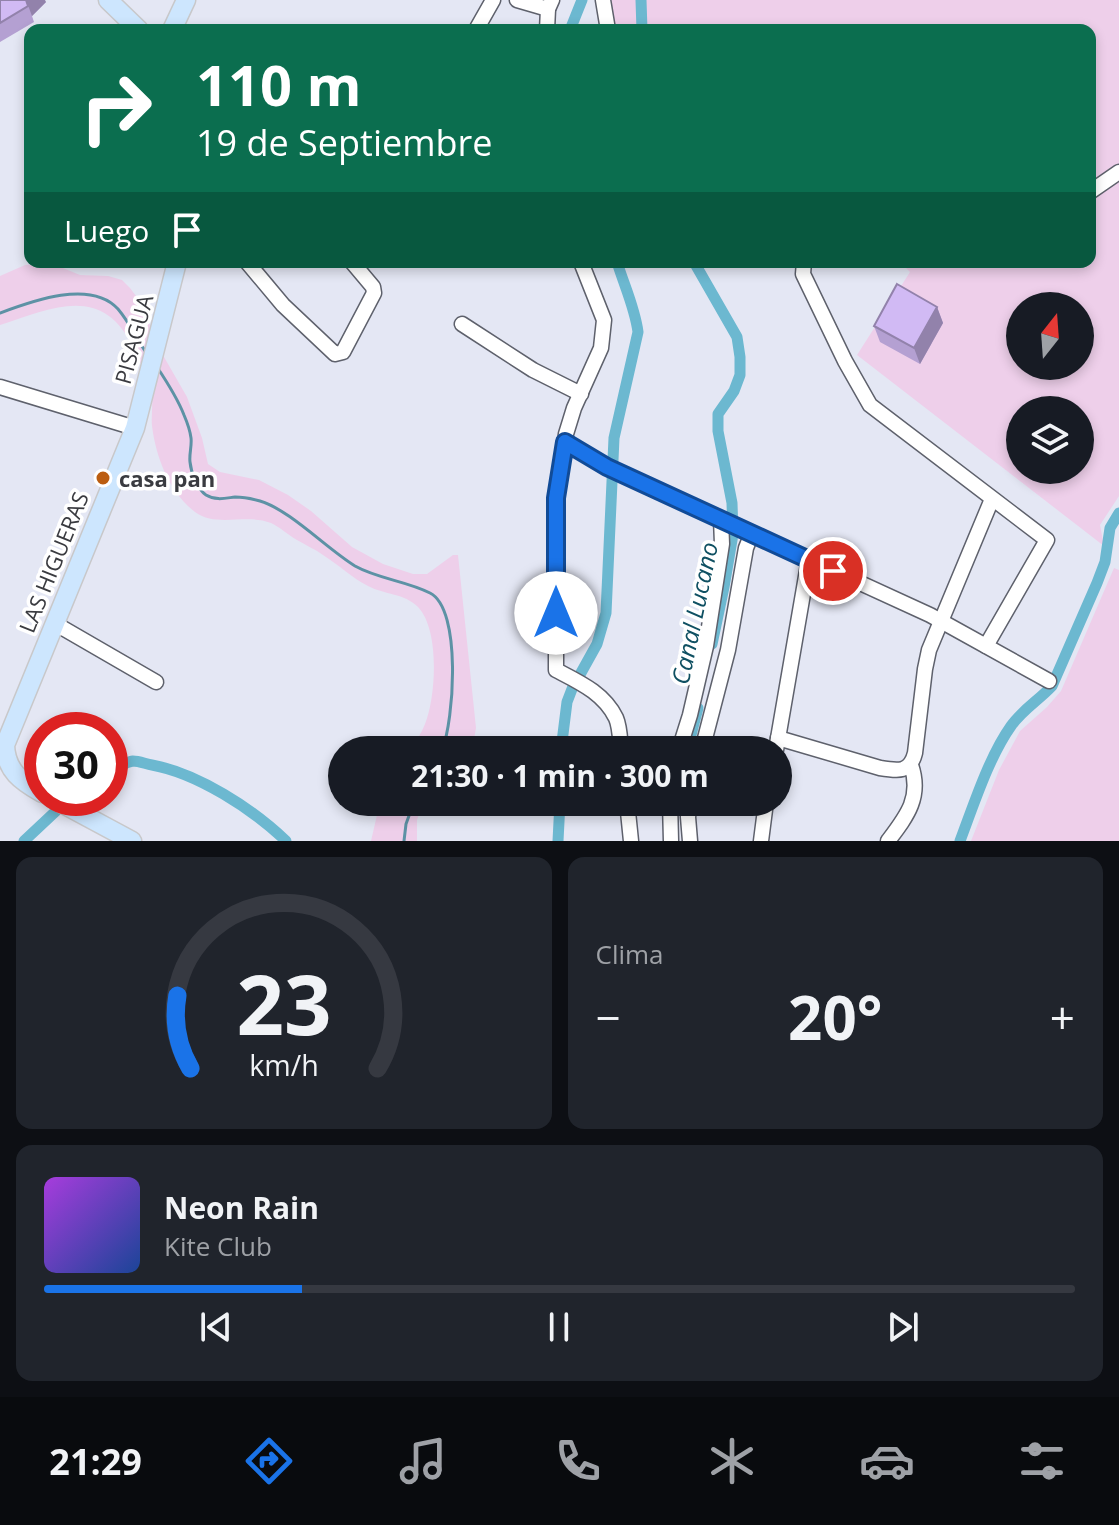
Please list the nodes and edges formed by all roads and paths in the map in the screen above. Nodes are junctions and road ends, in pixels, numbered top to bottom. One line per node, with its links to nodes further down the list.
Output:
1 (108, 0): 7 (main road)
2 (186, 0): 8 (main road)
3 (493, 0): 9 (street)
4 (517, 0): 6 (street)
5 (603, 0): 10 (street)
6 (550, 5)
7 (133, 24)
8 (175, 24)
9 (479, 24)
10 (607, 24)
11 (1119, 172): 12 (street)
12 (1096, 188)
13 (175, 268): 21 (main road, PISAGUA)
14 (252, 268): 15 (street)
15 (357, 268)
16 (583, 268): 20 (street)
17 (804, 268): 23 (street)
18 (462, 324): 20 (street)
19 (0, 387): 21 (street)
20 (581, 394): 22 (street)
21 (135, 428): 27 (main road, LAS HIGUERAS)
22 (565, 442): 24 (street); 31 (street)
23 (992, 499): 26 (street); 28 (street)
24 (734, 525): 25 (street); 32 (street); 33 (street)
25 (809, 559): 26 (street); 34 (street)
26 (941, 621): 28 (street); 36 (street)
27 (54, 623): 30 (street); 37 (main road, LAS HIGUERAS)
28 (986, 646): 29 (street)
29 (1049, 681)
30 (156, 682)
31 (619, 736)
32 (683, 736)
33 (706, 736)
34 (778, 736)
35 (792, 747): 36 (street)
36 (911, 765): 48 (street)
37 (24, 781)
38 (83, 816): 43 (main road)
39 (628, 816): 44 (street)
40 (670, 816): 45 (street)
41 (688, 816): 46 (street)
42 (764, 816): 47 (street)
43 (120, 838)
44 (631, 841)
45 (671, 841)
46 (690, 841)
47 (761, 841)
48 (888, 841)

